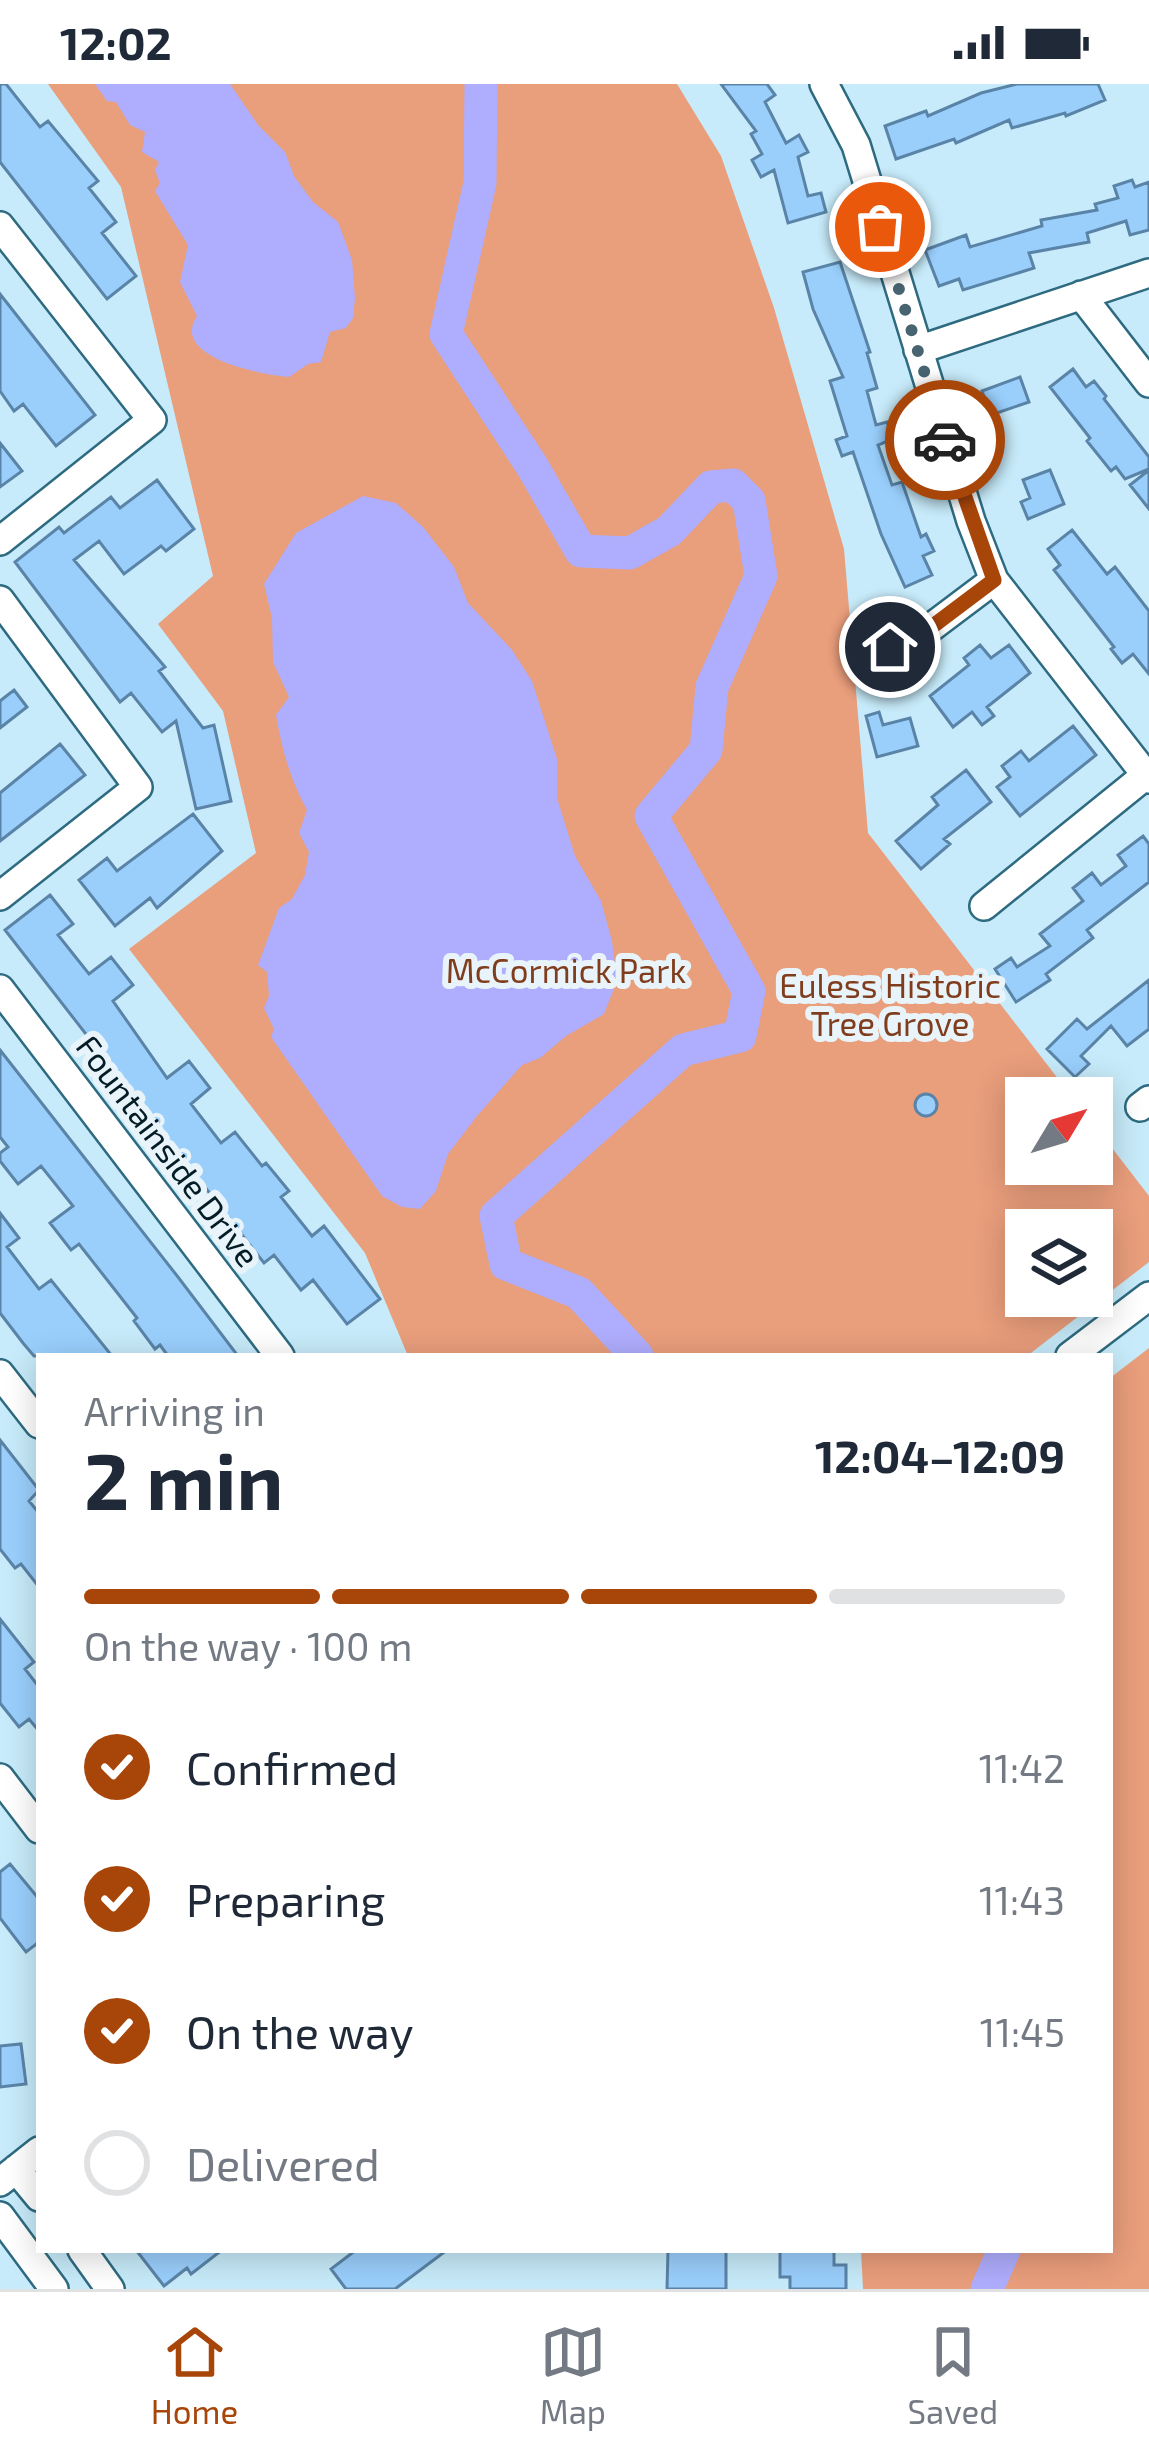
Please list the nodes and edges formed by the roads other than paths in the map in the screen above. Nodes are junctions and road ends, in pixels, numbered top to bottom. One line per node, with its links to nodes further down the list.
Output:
1 (835, 86): 5 (street)
2 (0, 226): 7 (street)
3 (1149, 273): 4 (street)
4 (1081, 295): 5 (street); 6 (street)
5 (918, 350): 8 (street)
6 (1149, 383)
7 (0, 541)
8 (994, 580): 10 (street); 11 (street)
9 (0, 600): 12 (street)
10 (890, 647)
11 (1148, 777): 13 (street)
12 (0, 896)
13 (984, 906)
14 (0, 989): 16 (street, Fountainside Drive)
15 (1149, 1296): 17 (street)
16 (278, 1353)
17 (1074, 1353)
18 (0, 1374): 19 (street)
19 (36, 1420)
20 (4, 1792): 21 (street)
21 (36, 1826)
22 (36, 2153): 23 (street)
23 (8, 2176): 24 (street)
24 (36, 2195)
25 (0, 2216): 27 (street)
26 (84, 2253): 28 (street)
27 (54, 2289)
28 (110, 2289)

